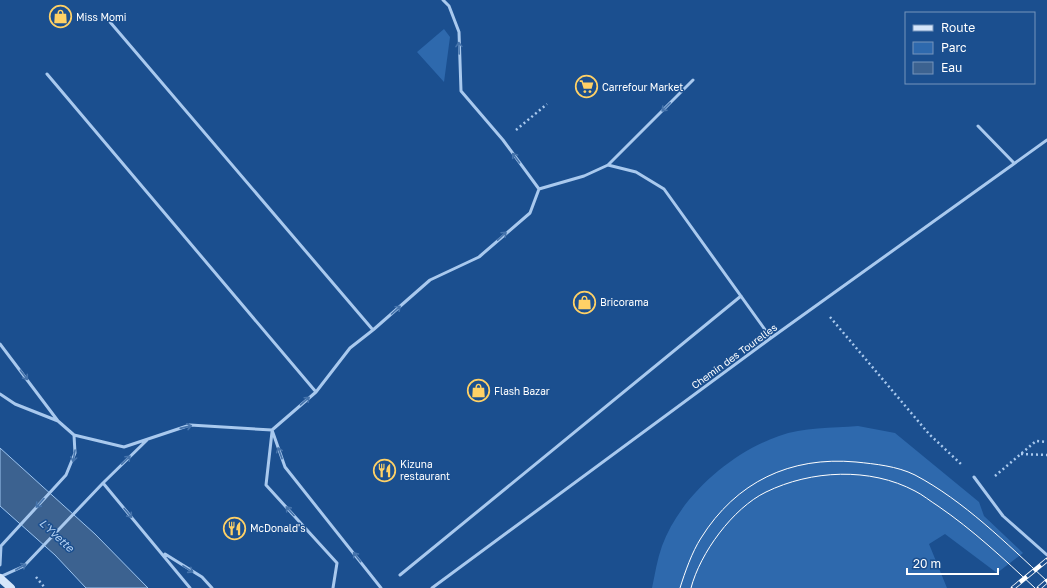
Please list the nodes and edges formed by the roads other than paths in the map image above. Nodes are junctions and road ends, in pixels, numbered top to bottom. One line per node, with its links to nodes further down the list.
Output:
1 (443, 0): 9 (lane, one-way to 1)
2 (110, 22): 11 (lane)
3 (47, 74): 14 (lane)
4 (694, 80): 8 (lane, one-way to 8)
5 (978, 126): 7 (lane)
6 (1047, 140): 7 (lane, Chemin des Tourelles)
7 (1014, 163): 12 (lane, Chemin des Tourelles)
8 (608, 166): 9 (lane); 10 (lane)
9 (539, 189): 11 (lane, one-way to 9)
10 (741, 296): 12 (lane); 25 (lane)
11 (373, 330): 14 (lane)
12 (771, 338): 32 (lane, Chemin des Tourelles)
13 (0, 344): 16 (lane, one-way to 16)
14 (316, 392): 17 (lane, one-way to 14)
15 (0, 394): 16 (lane)
16 (58, 421): 18 (lane)
17 (272, 430): 19 (lane, one-way to 17); 30 (lane, one-way to 17); 31 (lane, one-way to 17)
18 (74, 435): 19 (lane); 24 (lane, one-way to 24)
19 (149, 438): 21 (lane, one-way to 19)
20 (974, 477): 23 (lane)
21 (103, 483): 22 (lane, one-way to 22); 26 (lane, one-way to 21)
22 (161, 552): 28 (lane); 29 (lane, one-way to 29)
23 (1047, 555)
24 (0, 565)
25 (400, 575)
26 (0, 577): 27 (main road)
27 (11, 588)
28 (190, 588)
29 (212, 588)
30 (333, 588)
31 (381, 588)
32 (432, 588)

